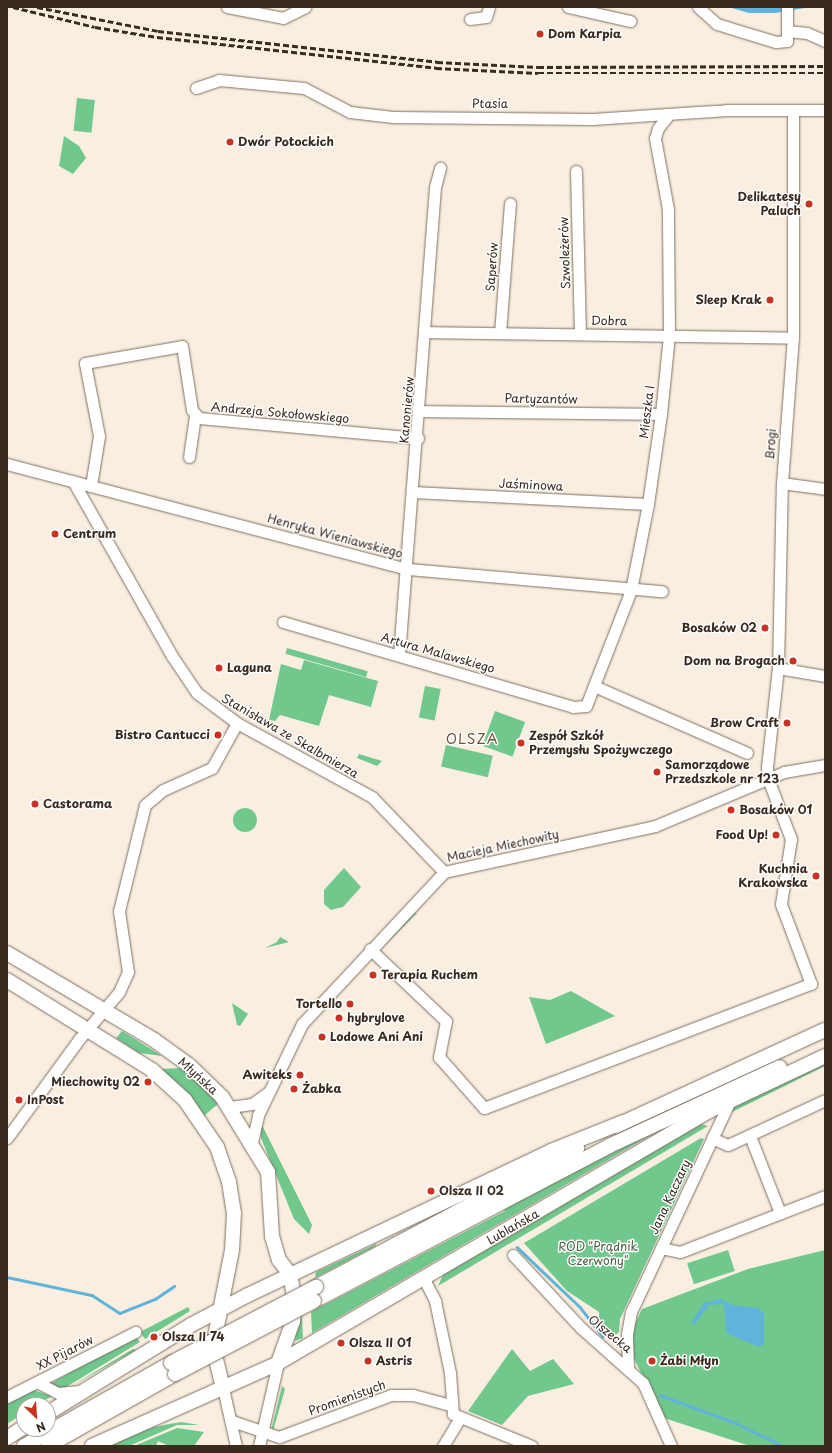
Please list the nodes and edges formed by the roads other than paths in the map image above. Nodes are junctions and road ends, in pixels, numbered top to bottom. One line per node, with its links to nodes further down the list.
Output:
1 (227, 7): 2 (street)
2 (306, 7)
3 (489, 7): 7 (street)
4 (568, 7): 8 (street)
5 (698, 7): 9 (street)
6 (787, 7): 9 (street)
7 (470, 19)
8 (630, 20)
9 (787, 32): 10 (street)
10 (825, 41)
11 (196, 88): 14 (street, Ptasia)
12 (793, 110): 13 (street, Ptasia); 14 (street, Ptasia); 22 (street, Brogi)
13 (825, 110)
14 (667, 117): 21 (street, Mieszka I)
15 (440, 168): 18 (street, Kanonierów)
16 (576, 171): 20 (street, Szwoleżerów)
17 (510, 203): 19 (street, Saperów)
18 (426, 332): 19 (street, Dobra); 23 (street, Kanonierów)
19 (500, 333): 20 (street, Dobra)
20 (580, 333): 21 (street, Dobra)
21 (669, 335): 22 (street, Dobra); 24 (street, Mieszka I)
22 (793, 338): 30 (street, Brogi)
23 (420, 411): 24 (street, Partyzantów); 26 (street, Kanonierów)
24 (661, 414): 34 (street, Mieszka I)
25 (195, 416): 26 (street, Andrzeja Sokołowskiego); 27 (street); 31 (street, Andrzeja Sokołowskiego)
26 (418, 438): 33 (street, Kanonierów)
27 (190, 457)
28 (7, 464): 29 (street, Henryka Wieniawskiego)
29 (73, 481): 31 (street, Henryka Wieniawskiego); 44 (street, Stanisława ze Skalbmierza)
30 (782, 483): 32 (street); 40 (street, Brogi)
31 (92, 486): 35 (street, Henryka Wieniawskiego)
32 (825, 489)
33 (413, 492): 34 (street, Jaśminowa); 35 (street, Kanonierów)
34 (648, 504): 36 (street, Mieszka I)
35 (408, 569): 36 (street, Henryka Wieniawskiego); 39 (street, Kanonierów)
36 (631, 590): 37 (street, Henryka Wieniawskiego); 42 (street, Mieszka I)
37 (662, 591)
38 (283, 622): 39 (street, Artura Malawskiego)
39 (399, 655): 43 (street, Artura Malawskiego)
40 (778, 668): 41 (street); 47 (street, Brogi)
41 (825, 676)
42 (594, 686): 43 (street, Mieszka I); 45 (street)
43 (586, 706)
44 (237, 723): 48 (street, Stanisława ze Skalbmierza); 52 (street)
45 (747, 753)
46 (825, 765): 47 (street, Macieja Miechowity)
47 (768, 779): 48 (street, Macieja Miechowity); 49 (street)
48 (444, 872): 49 (street, Macieja Miechowity)
49 (370, 949): 57 (street, Macieja Miechowity)
50 (7, 953): 52 (main road, Młyńska)
51 (7, 980): 53 (main road, Młyńska)
52 (104, 1010): 53 (street); 60 (main road, Młyńska)
53 (88, 1028): 65 (street); 74 (main road, Młyńska)
54 (825, 1030): 61 (main road)
55 (825, 1048): 68 (main road)
56 (825, 1056): 58 (main road, Lublańska)
57 (269, 1091): 60 (street, Macieja Miechowity); 66 (street, Macieja Miechowity)
58 (731, 1099): 62 (main road, Lublańska); 63 (street, Jana Kaczary)
59 (825, 1100): 64 (street)
60 (230, 1107): 66 (main road, Młyńska)
61 (623, 1122): 68 (main road); 72 (main road)
62 (687, 1125): 63 (street); 73 (main road, Lublańska)
63 (714, 1134): 64 (street); 70 (street, Jana Kaczary)
64 (750, 1136): 69 (street)
65 (7, 1138)
66 (252, 1142): 72 (main road, Młyńska)
67 (825, 1196): 69 (street)
68 (499, 1198): 78 (main road, bridge); 78 (main road, bridge)
69 (780, 1213): 70 (street)
70 (661, 1248): 77 (street, Jana Kaczary)
71 (513, 1255): 77 (street, Olszecka)
72 (290, 1274): 74 (main road); 76 (main road)
73 (424, 1279): 76 (main road, Lublańska); 83 (street)
74 (218, 1310): 80 (main road); 81 (main road, Młyńska)
75 (135, 1332): 79 (street, XX Pijarów)
76 (278, 1363): 81 (main road, Lublańska); 87 (street)
77 (628, 1367): 97 (street, Olszecka)
78 (173, 1368): 90 (main road); 91 (main road)
79 (37, 1382): 80 (street); 82 (street, XX Pijarów)
80 (93, 1385): 84 (main road)
81 (223, 1388): 86 (street); 92 (main road, Lublańska)
82 (7, 1397)
83 (450, 1405): 85 (street); 87 (street, Promienistych)
84 (56, 1408)
85 (460, 1418): 95 (street); 96 (street)
86 (232, 1421): 87 (street, Promienistych); 93 (street)
87 (263, 1429): 94 (street)
88 (16, 1432): 89 (main road)
89 (7, 1438)
90 (24, 1446)
91 (48, 1446)
92 (92, 1446)
93 (236, 1446)
94 (259, 1446)
95 (443, 1446)
96 (532, 1446)
97 (671, 1446)

